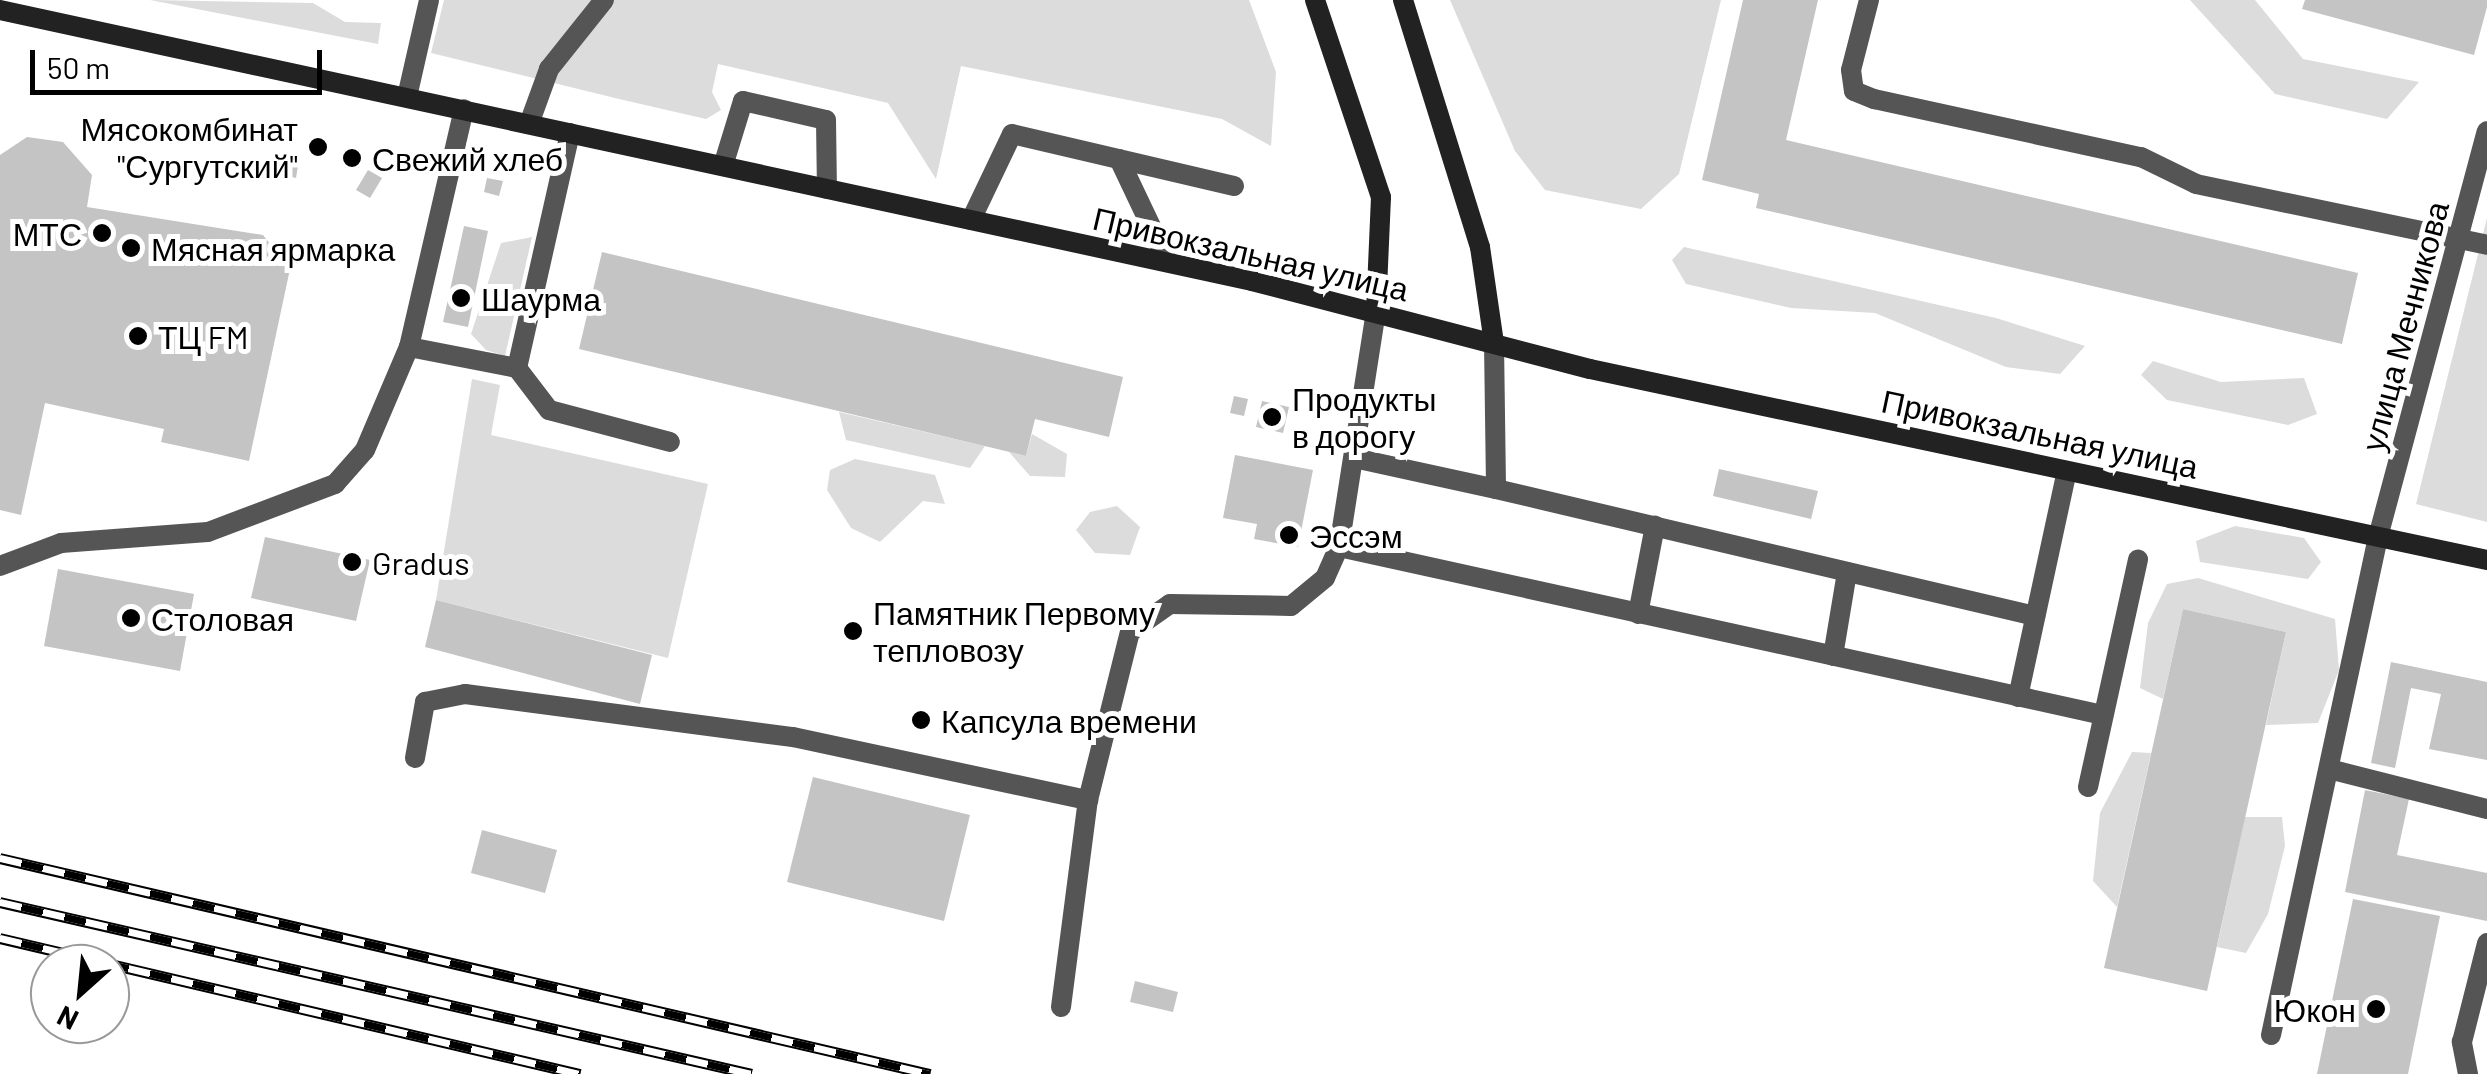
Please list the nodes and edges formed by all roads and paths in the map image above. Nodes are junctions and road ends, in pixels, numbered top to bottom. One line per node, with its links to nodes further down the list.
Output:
1 (429, 0): 7 (street)
2 (604, 0): 9 (street)
3 (1315, 0): 20 (main road)
4 (1403, 0): 21 (main road)
5 (1869, 0): 17 (street)
6 (0, 10): 7 (main road, Привокзальная улица)
7 (406, 97): 8 (main road, Привокзальная улица)
8 (464, 110): 9 (main road, Привокзальная улица); 22 (street)
9 (529, 124): 11 (main road, Привокзальная улица)
10 (2487, 131): 17 (street, улица Мечникова)
11 (570, 133): 13 (main road, Привокзальная улица); 23 (street)
12 (1119, 159): 14 (street); 16 (street); 19 (street)
13 (723, 166): 15 (main road, Привокзальная улица); 15 (street)
14 (1234, 186)
15 (827, 190): 16 (main road, Привокзальная улица)
16 (971, 220): 19 (main road, Привокзальная улица)
17 (2460, 239): 18 (street); 29 (street, улица Мечникова)
18 (2487, 246)
19 (1168, 262): 20 (main road, Привокзальная улица)
20 (1376, 311): 21 (main road, Привокзальная улица); 25 (street)
21 (1494, 344): 26 (main road, Привокзальная улица); 27 (street)
22 (409, 347): 23 (street); 33 (street)
23 (517, 368): 24 (street)
24 (670, 442)
25 (1354, 458): 27 (street); 30 (street)
26 (2067, 471): 29 (main road, Привокзальная улица); 36 (street)
27 (1496, 489): 28 (street)
28 (1655, 526): 34 (street); 35 (street)
29 (2378, 536): 32 (main road, Привокзальная улица); 41 (street, улица Мечникова)
30 (1339, 547): 35 (street); 43 (street)
31 (2138, 559): 39 (street)
32 (2487, 560)
33 (0, 566)
34 (1847, 572): 36 (street); 37 (street)
35 (1638, 614): 37 (street)
36 (2035, 616): 38 (street)
37 (1832, 656): 38 (street)
38 (2018, 697): 39 (street)
39 (2104, 716): 42 (street)
40 (414, 758): 43 (street)
41 (2329, 769): 44 (street); 47 (street, улица Мечникова)
42 (2088, 787)
43 (1088, 800): 46 (street)
44 (2487, 810)
45 (2487, 942): 48 (street)
46 (1061, 1007)
47 (2271, 1036)
48 (2468, 1074)

